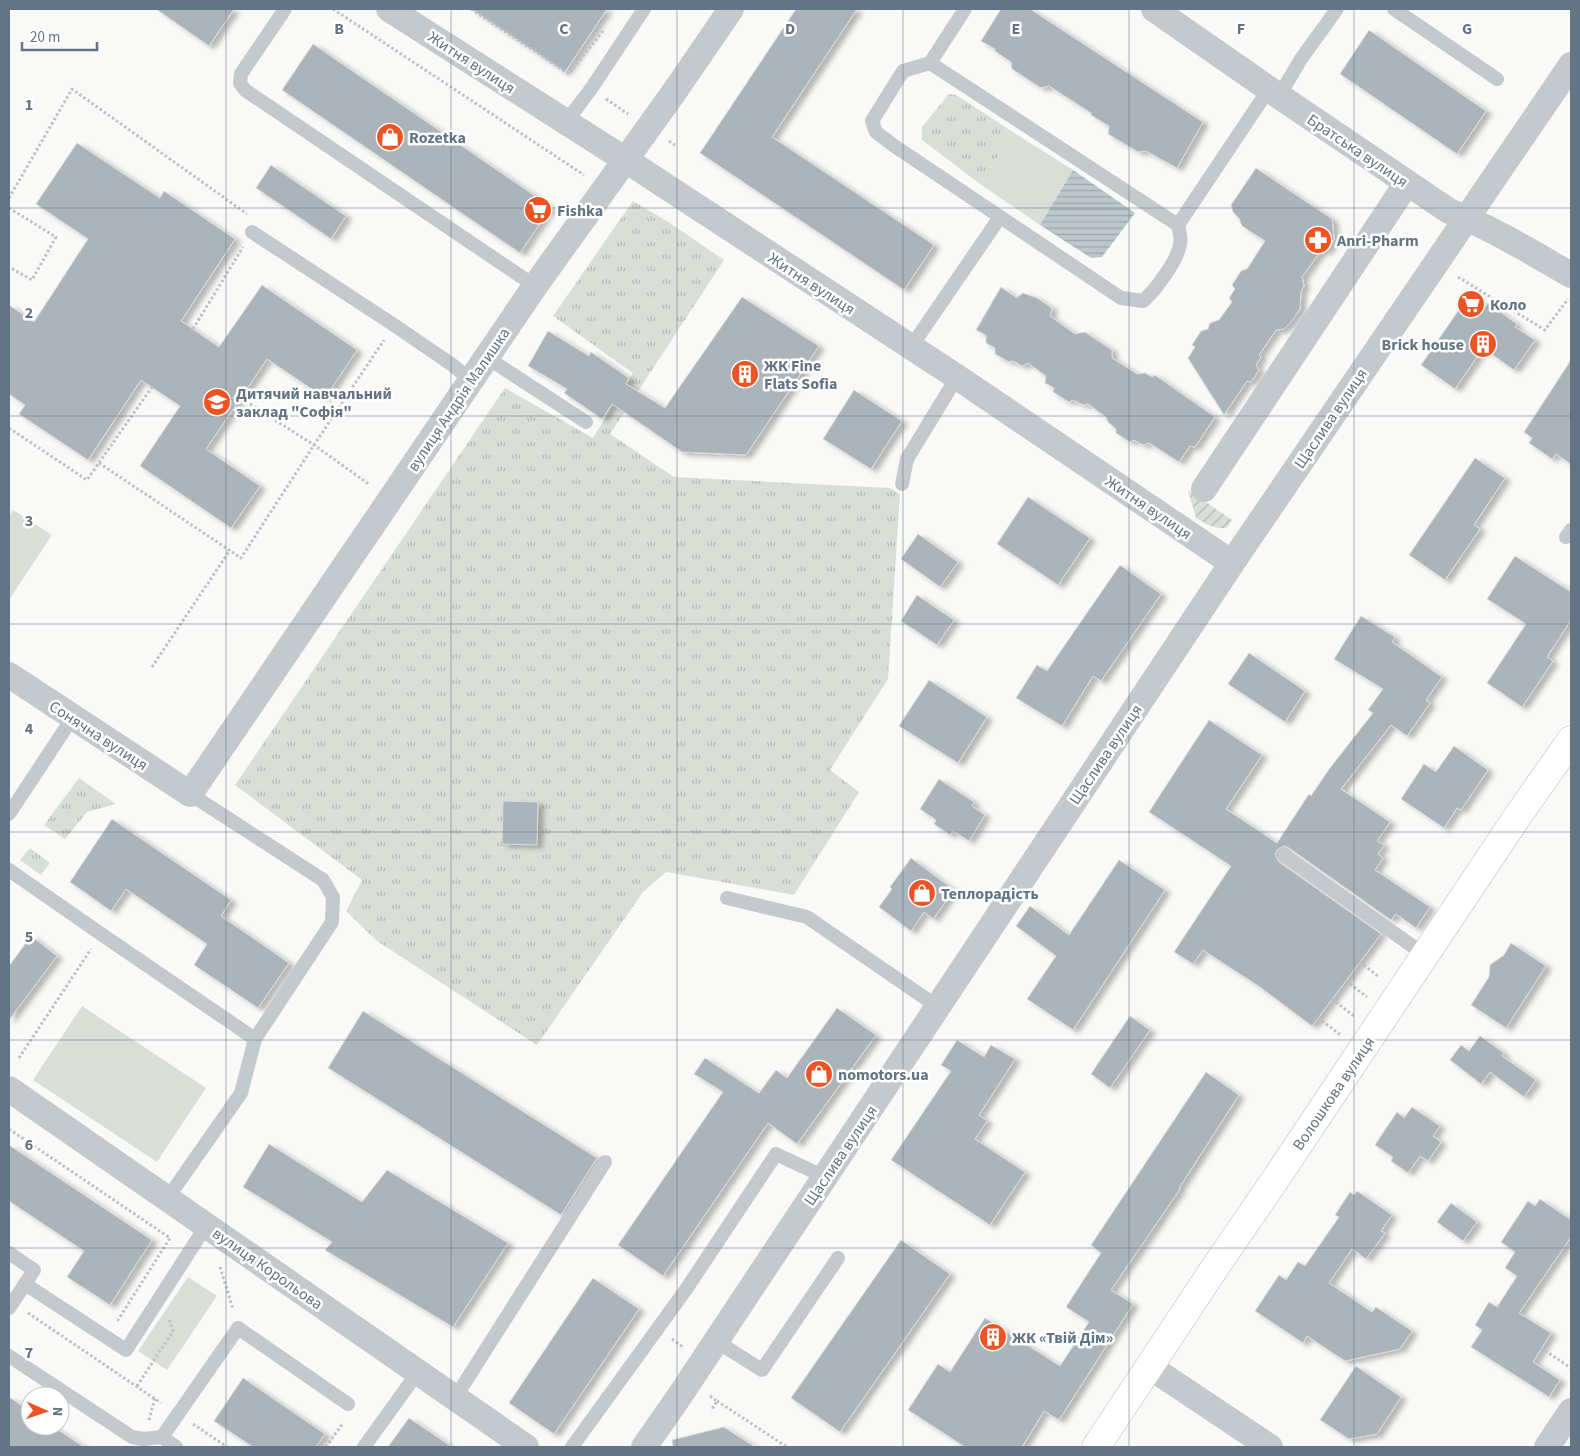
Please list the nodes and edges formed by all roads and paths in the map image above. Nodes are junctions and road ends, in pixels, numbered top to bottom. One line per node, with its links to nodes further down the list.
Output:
1 (285, 9): 29 (lane)
2 (333, 9): 18 (path)
3 (389, 9): 16 (street, Житня вулиця)
4 (471, 9): 11 (path)
5 (644, 9): 16 (lane)
6 (731, 9): 17 (street, вулиця Андрія Малишка)
7 (965, 9): 12 (lane)
8 (1337, 9): 15 (lane)
9 (1394, 9): 14 (lane)
10 (1163, 11): 15 (street, Братська вулиця)
11 (604, 30)
12 (930, 63): 22 (lane); 24 (lane)
13 (1571, 65): 23 (street, Щаслива вулиця)
14 (1498, 79)
15 (1274, 93): 19 (street, Братська вулиця); 24 (lane)
16 (566, 122): 17 (street, Житня вулиця)
17 (625, 160): 29 (street, вулиця Андрія Малишка); 33 (street, Житня вулиця)
18 (588, 178)
19 (1407, 183): 23 (street, Братська вулиця); 45 (street)
20 (9, 198): 25 (path)
21 (9, 208): 26 (path)
22 (1000, 217): 24 (lane); 33 (lane)
23 (1466, 218): 27 (street, Братська вулиця); 47 (street, Щаслива вулиця)
24 (1178, 225)
25 (252, 232): 31 (lane); 32 (path)
26 (9, 267)
27 (1571, 275)
28 (1456, 276): 30 (path)
29 (535, 286): 34 (street, вулиця Андрія Малишка)
30 (1571, 294)
31 (394, 325): 36 (lane); 41 (path)
32 (193, 329)
33 (911, 347): 35 (street, Житня вулиця)
34 (486, 357): 36 (street, вулиця Андрія Малишка); 39 (lane)
35 (957, 376): 43 (lane); 47 (street, Житня вулиця)
36 (470, 380): 52 (street, вулиця Андрія Малишка)
37 (152, 387): 42 (path)
38 (250, 404): 41 (path)
39 (586, 422)
40 (9, 428): 42 (path)
41 (314, 445): 44 (path); 46 (path)
42 (99, 463): 46 (path)
43 (902, 484)
44 (372, 487)
45 (1204, 489)
46 (230, 550): 48 (path)
47 (1232, 563): 64 (street, Щаслива вулиця)
48 (152, 666)
49 (9, 675): 50 (street, Сонячна вулиця)
50 (73, 718): 52 (street, Сонячна вулиця); 53 (lane)
51 (1571, 740): 58 (street, Волошкова вулиця)
52 (190, 794): 66 (lane)
53 (9, 814)
54 (1284, 855): 58 (lane)
55 (9, 870): 57 (lane)
56 (727, 898): 64 (lane)
57 (101, 934): 66 (lane); 67 (path)
58 (1425, 955): 83 (street, Волошкова вулиця)
59 (1360, 962): 60 (path)
60 (1381, 978)
61 (1346, 981): 62 (path)
62 (1368, 997)
63 (1332, 1000): 65 (path)
64 (938, 1007): 71 (street, Щаслива вулиця)
65 (1362, 1022)
66 (255, 1039): 72 (lane)
67 (18, 1058)
68 (9, 1089): 72 (street, вулиця Корольова)
69 (9, 1129): 78 (path)
70 (605, 1162): 88 (lane)
71 (825, 1177): 80 (street, Щаслива вулиця); 98 (lane)
72 (168, 1199): 73 (street, вулиця Корольова)
73 (206, 1226): 76 (lane); 85 (street, вулиця Корольова)
74 (9, 1253): 76 (lane)
75 (838, 1258): 80 (lane)
76 (24, 1284): 77 (lane)
77 (11, 1306): 86 (path)
78 (110, 1315)
79 (168, 1317): 86 (path)
80 (716, 1341): 99 (street, Щаслива вулиця)
81 (1541, 1348): 84 (path)
82 (9, 1356): 93 (lane)
83 (1150, 1367): 101 (street, Волошкова вулиця); 102 (street)
84 (1571, 1368)
85 (418, 1372): 88 (street, вулиця Корольова); 96 (lane)
86 (136, 1386): 87 (path)
87 (155, 1398)
88 (455, 1398): 97 (street, вулиця Корольова)
89 (717, 1401): 100 (path)
90 (348, 1404): 93 (lane)
91 (1571, 1411): 103 (street)
92 (198, 1416): 95 (path)
93 (162, 1437): 94 (lane)
94 (176, 1447)
95 (227, 1447)
96 (364, 1447)
97 (526, 1447)
98 (572, 1447)
99 (644, 1447)
100 (787, 1447)
101 (1096, 1447)
102 (1270, 1447)
103 (1547, 1447)

